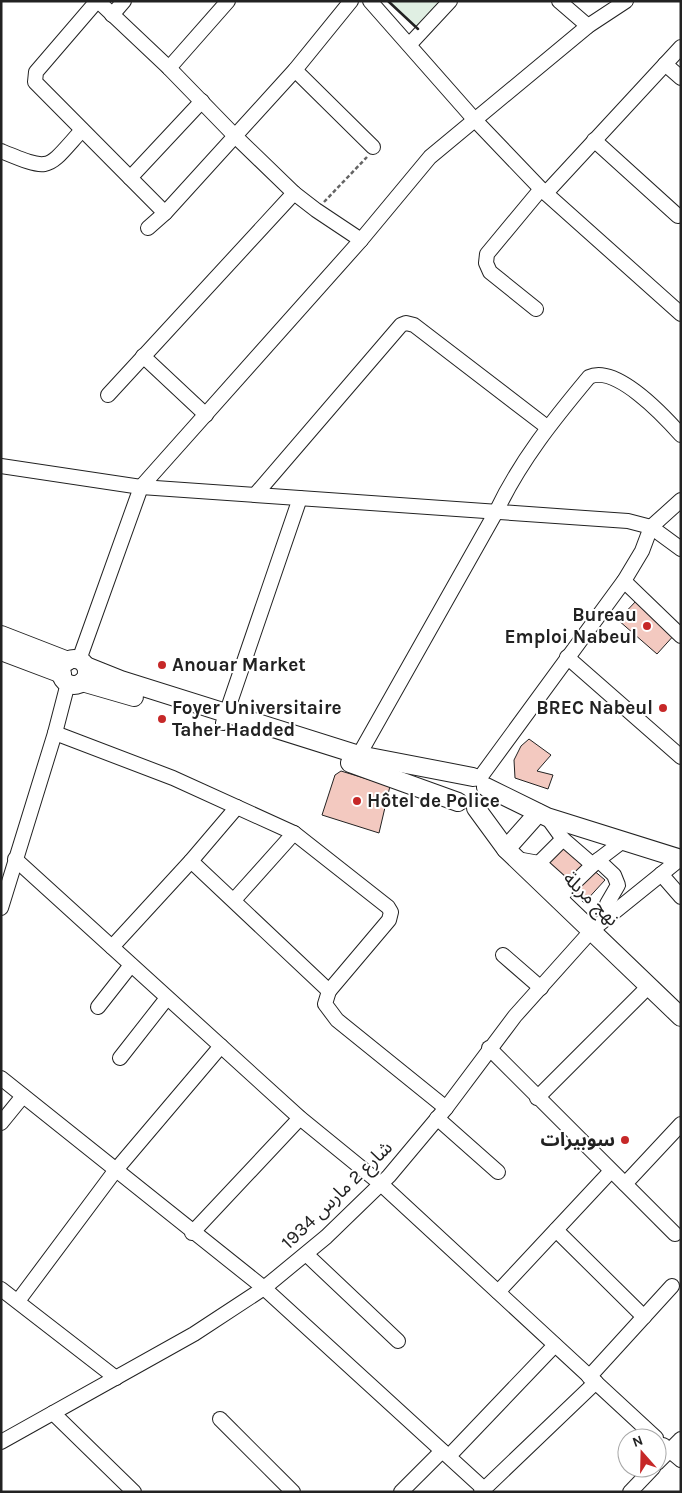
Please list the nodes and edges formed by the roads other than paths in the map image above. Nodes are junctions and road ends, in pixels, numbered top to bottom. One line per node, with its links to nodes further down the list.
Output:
1 (98, 1): 9 (street); 19 (street)
2 (124, 1): 9 (street)
3 (228, 1): 14 (street)
4 (351, 1): 15 (street)
5 (370, 1): 11 (street)
6 (450, 1): 11 (street)
7 (559, 1): 10 (street)
8 (626, 1): 10 (street)
9 (112, 14): 14 (street)
10 (588, 26): 18 (street)
11 (410, 44): 18 (street)
12 (681, 47): 13 (street)
13 (665, 64): 16 (street); 21 (street)
14 (169, 68): 17 (street)
15 (294, 70): 20 (street); 22 (street)
16 (681, 78)
17 (202, 101): 20 (street); 24 (street)
18 (474, 119): 25 (street); 30 (street)
19 (82, 130): 23 (street); 24 (street)
20 (235, 136): 26 (street); 27 (street)
21 (594, 140): 25 (street); 28 (street)
22 (373, 147)
23 (1, 151)
24 (130, 178): 27 (street)
25 (543, 191): 31 (street); 32 (street)
26 (294, 193): 30 (street); 33 (street)
27 (165, 213): 29 (street)
28 (678, 216)
29 (148, 228)
30 (362, 240): 35 (street)
31 (678, 307)
32 (536, 309)
33 (143, 356): 34 (street); 35 (street)
34 (108, 395)
35 (206, 415): 39 (street)
36 (548, 427): 37 (street); 40 (street); 43 (street)
37 (681, 435)
38 (1, 466): 39 (street)
39 (142, 487): 40 (street); 51 (street)
40 (255, 494): 41 (street)
41 (300, 498): 43 (street); 52 (street)
42 (681, 500): 44 (street)
43 (496, 512): 44 (street); 55 (street)
44 (652, 527): 45 (street); 46 (street)
45 (681, 549)
46 (624, 580): 48 (street); 50 (street)
47 (1, 635): 51 (main road)
48 (681, 636)
49 (1, 651): 51 (main road)
50 (567, 657): 54 (street); 56 (street)
51 (74, 671): 52 (main road); 53 (street)
52 (224, 718): 55 (main road)
53 (55, 733): 58 (street); 65 (street)
54 (681, 757)
55 (356, 760): 56 (main road); 57 (main road)
56 (480, 781): 57 (main road); 59 (main road); 60 (main road)
57 (458, 802): 59 (main road)
58 (237, 807): 61 (street); 67 (street)
59 (476, 808): 64 (main road, نهج مربلة)
60 (542, 815): 62 (street); 63 (main road); 64 (main road)
61 (294, 833): 73 (street); 82 (street)
62 (563, 839): 68 (street); 69 (street)
63 (623, 841): 66 (main road); 69 (street)
64 (512, 854): 68 (street); 71 (main road, نهج مربلة)
65 (15, 858): 74 (street); 77 (street)
66 (680, 859): 70 (street, شارع 2 مارس 1934)
67 (191, 860): 73 (street); 77 (street)
68 (539, 863): 71 (street)
69 (595, 863): 71 (street); 75 (street)
70 (660, 874): 72 (street); 75 (street, شارع 2 مارس 1934)
71 (564, 894): 76 (main road, نهج مربلة)
72 (681, 897)
73 (234, 900): 82 (street)
74 (1, 908)
75 (607, 919): 76 (street, شارع 2 مارس 1934)
76 (592, 930): 80 (main road, نهج مربلة); 81 (street, شارع 2 مارس 1934)
77 (112, 947): 79 (street)
78 (503, 955): 81 (street)
79 (130, 965): 83 (street); 84 (street)
80 (649, 986): 85 (main road, نهج مربلة); 91 (street)
81 (541, 988): 87 (street, شارع 2 مارس 1934)
82 (329, 992): 92 (street)
83 (168, 998): 86 (street); 88 (street)
84 (98, 1007)
85 (681, 1017)
86 (221, 1046): 93 (street); 96 (street)
87 (488, 1048): 91 (street); 92 (street, شارع 2 مارس 1934)
88 (120, 1058)
89 (1, 1078): 90 (street)
90 (23, 1096): 94 (street); 96 (street)
91 (537, 1098): 97 (street)
92 (441, 1113): 98 (street); 99 (street, شارع 2 مارس 1934)
93 (300, 1118): 99 (street); 102 (street)
94 (1, 1123)
95 (681, 1124): 100 (street)
96 (115, 1171): 102 (street); 109 (street)
97 (611, 1171): 100 (street); 101 (street)
98 (498, 1172)
99 (381, 1184): 104 (street, شارع 2 مارس 1934); 108 (street)
100 (624, 1184): 103 (street)
101 (556, 1230): 108 (street); 110 (street)
102 (192, 1233): 106 (street)
103 (675, 1234)
104 (306, 1254): 106 (street, شارع 2 مارس 1934); 111 (street)
105 (672, 1286): 110 (street)
106 (264, 1288): 113 (street, شارع 2 مارس 1934); 121 (street)
107 (1, 1289): 109 (street)
108 (498, 1292): 112 (street)
109 (18, 1301): 113 (street)
110 (644, 1317): 114 (street)
111 (398, 1341)
112 (555, 1345): 114 (street); 121 (street)
113 (116, 1378): 115 (street, شارع 2 مارس 1934)
114 (592, 1380): 117 (street); 124 (street)
115 (53, 1413): 119 (street, شارع 2 مارس 1934); 125 (street)
116 (220, 1419): 126 (street)
117 (644, 1428)
118 (681, 1439): 120 (street)
119 (1, 1442)
120 (669, 1451): 122 (street)
121 (446, 1453): 124 (street); 127 (street)
122 (681, 1460)
123 (643, 1478): 128 (street)
124 (483, 1490)
125 (134, 1492)
126 (293, 1492)
127 (401, 1492)
128 (630, 1492)

